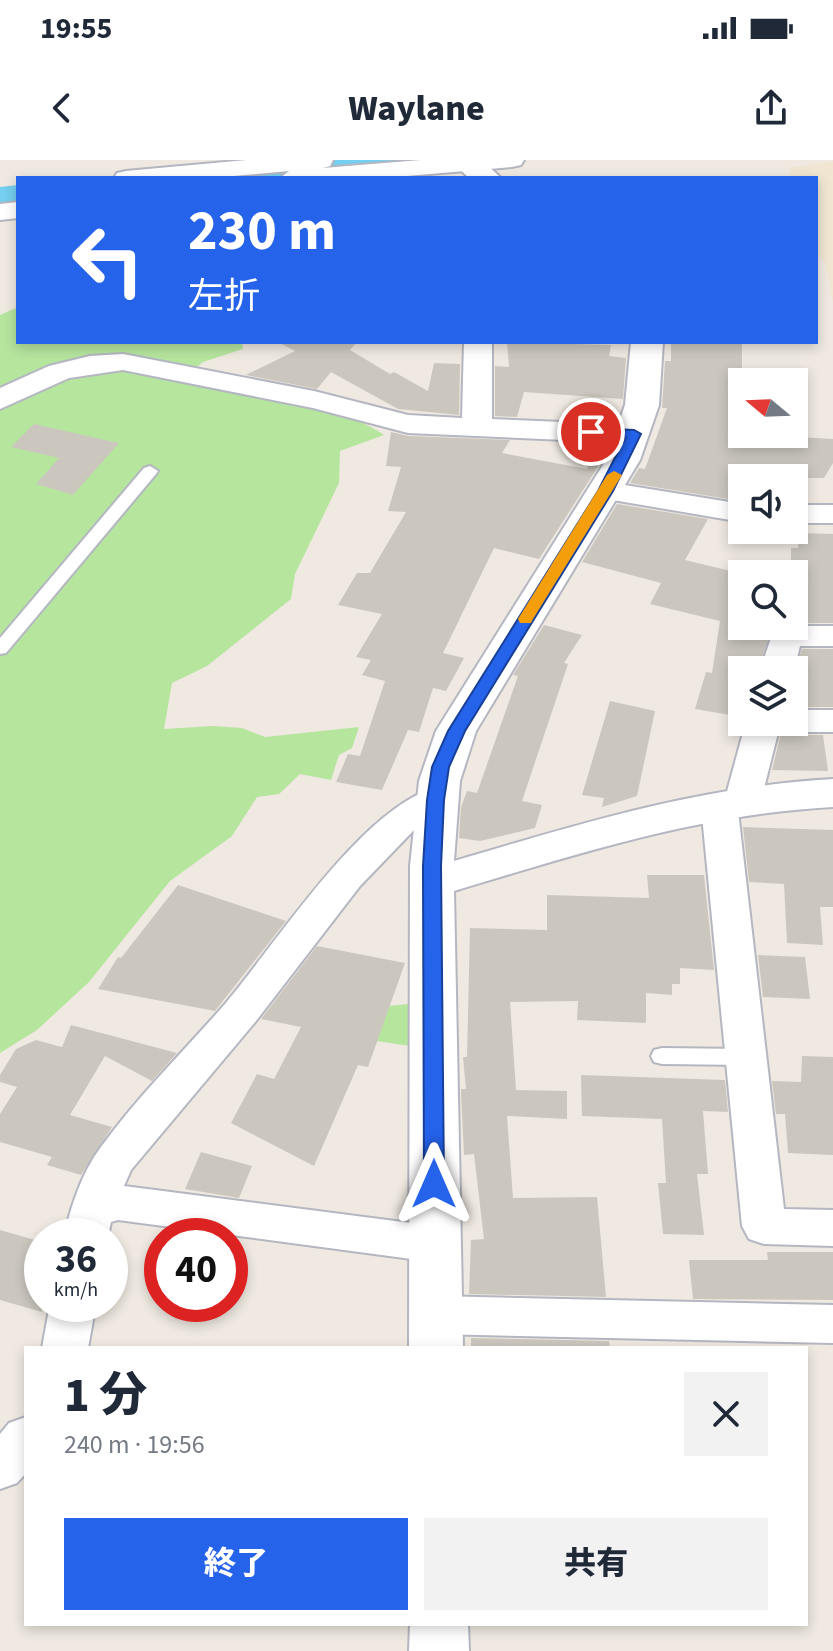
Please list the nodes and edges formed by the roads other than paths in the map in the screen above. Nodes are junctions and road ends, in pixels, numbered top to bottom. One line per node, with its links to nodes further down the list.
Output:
1 (332, 160): 4 (street)
2 (512, 160): 3 (street)
3 (471, 166): 5 (street)
4 (149, 176)
5 (361, 176)
6 (478, 344): 9 (street)
7 (647, 344): 10 (street)
8 (0, 400): 9 (street)
9 (477, 428): 10 (street)
10 (634, 434): 12 (street)
11 (150, 471): 17 (lane)
12 (606, 491): 13 (street); 23 (street)
13 (728, 511)
14 (808, 514): 15 (street)
15 (833, 514)
16 (833, 636): 18 (street)
17 (0, 649)
18 (781, 656)
19 (808, 721): 20 (street)
20 (833, 721)
21 (757, 736): 24 (street)
22 (833, 793): 24 (street)
23 (435, 800): 25 (street); 28 (street)
24 (731, 802): 25 (street); 27 (street)
25 (433, 882): 31 (street)
26 (662, 1056): 27 (lane)
27 (744, 1057): 30 (street)
28 (91, 1218)
29 (95, 1218): 31 (street)
30 (833, 1228)
31 (434, 1244): 34 (street)
32 (70, 1322): 35 (street)
33 (833, 1324): 34 (street)
34 (436, 1332)
35 (65, 1346)
36 (24, 1440): 37 (street)
37 (0, 1468)
38 (439, 1626): 39 (street)
39 (439, 1651)

